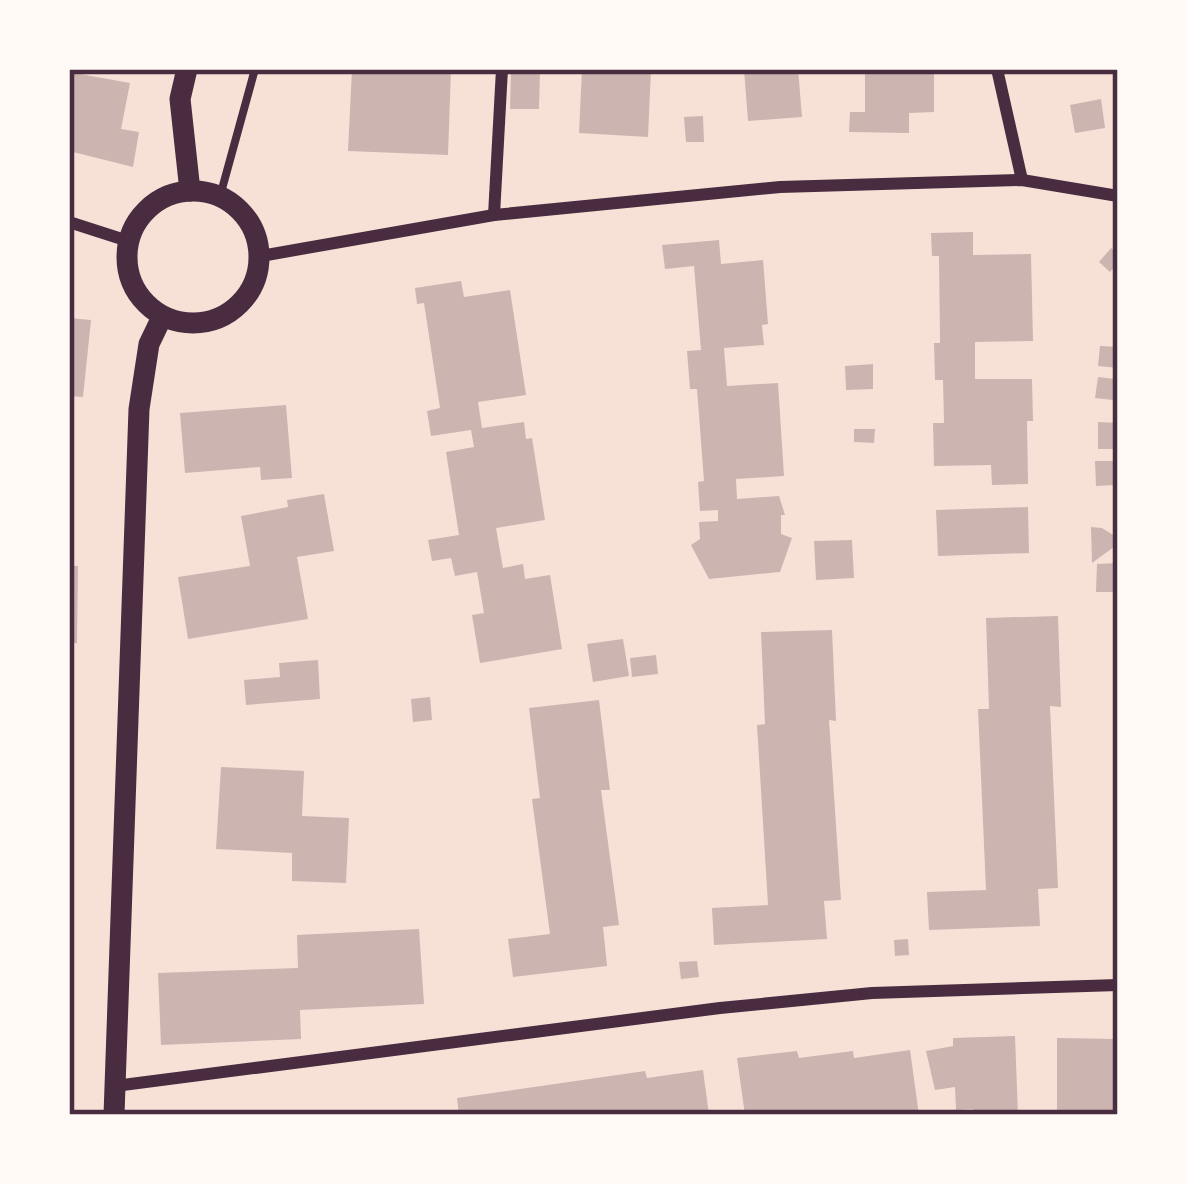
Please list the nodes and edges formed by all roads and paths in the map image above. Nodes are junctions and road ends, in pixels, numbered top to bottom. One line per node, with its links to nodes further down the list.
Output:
1 (187, 69): 6 (street)
2 (255, 69): 7 (path)
3 (502, 69): 9 (street)
4 (998, 69): 5 (street)
5 (1022, 180): 8 (street); 9 (street)
6 (190, 191): 7 (street); 11 (street)
7 (220, 196): 12 (street)
8 (1118, 196)
9 (494, 215): 12 (street)
10 (69, 222): 11 (street)
11 (128, 241): 13 (street)
12 (261, 256): 13 (street)
13 (162, 317): 15 (street)
14 (1118, 985): 15 (street)
15 (115, 1086): 16 (street)
16 (114, 1115)

